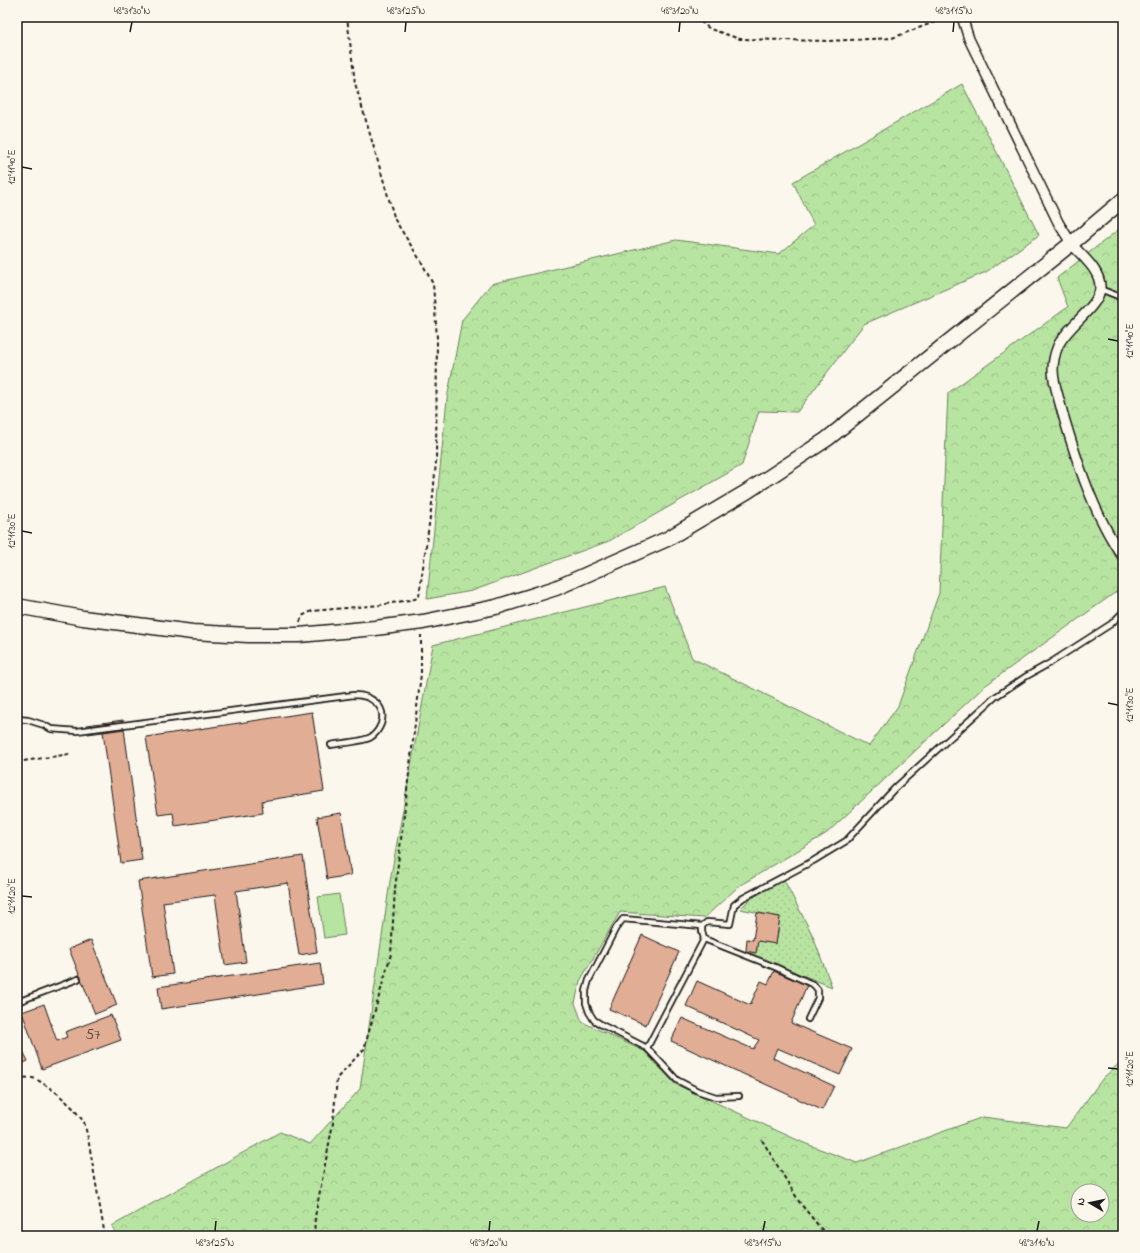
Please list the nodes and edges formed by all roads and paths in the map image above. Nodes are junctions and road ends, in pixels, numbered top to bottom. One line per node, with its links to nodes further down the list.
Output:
1 (346, 17): 13 (path)
2 (695, 17): 3 (path)
3 (948, 17)
4 (962, 17): 6 (street)
5 (1123, 200): 6 (main road)
6 (1072, 243): 7 (street); 12 (main road)
7 (1100, 289): 8 (lane); 9 (street)
8 (1123, 298)
9 (1123, 557)
10 (17, 606): 13 (main road)
11 (1123, 612): 18 (lane)
12 (423, 622): 13 (main road); 28 (path)
13 (299, 635)
14 (17, 719): 15 (lane)
15 (331, 745)
16 (70, 754): 17 (path)
17 (17, 762)
18 (702, 926): 19 (lane); 23 (lane)
19 (704, 939): 22 (lane); 23 (lane)
20 (78, 979): 21 (lane)
21 (17, 1005)
22 (808, 1019)
23 (647, 1048): 25 (lane)
24 (17, 1076): 27 (path)
25 (739, 1096)
26 (762, 1140): 29 (path)
27 (105, 1236)
28 (314, 1236)
29 (827, 1236)

